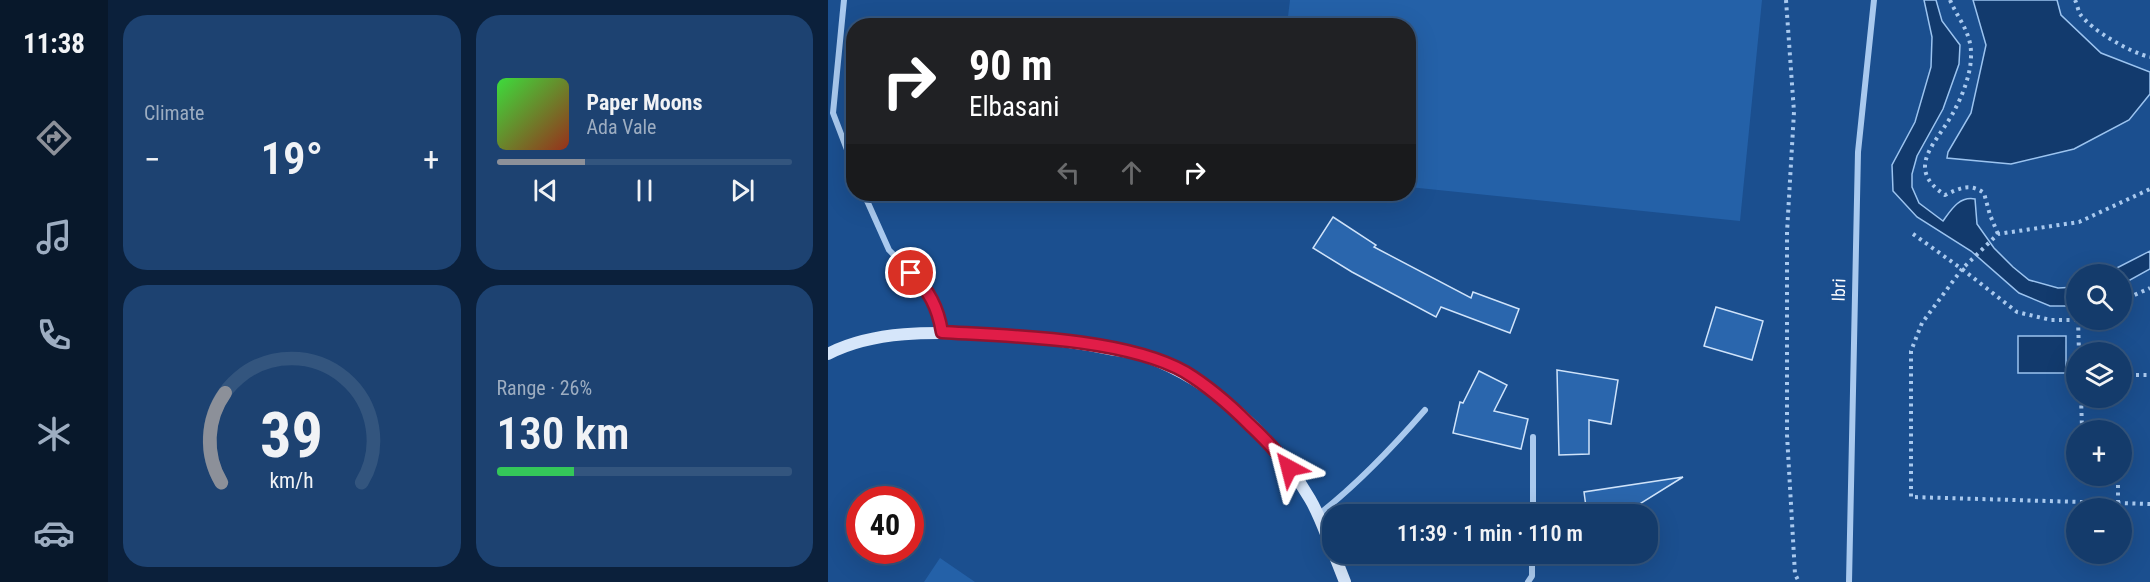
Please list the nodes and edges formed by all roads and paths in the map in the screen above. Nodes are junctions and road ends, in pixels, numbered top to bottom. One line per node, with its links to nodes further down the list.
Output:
1 (844, 0): 7 (street)
2 (1786, 0): 33 (path)
3 (1874, 0): 34 (street, Ibri)
4 (1950, 0): 12 (path)
5 (2075, 0): 6 (path)
6 (2150, 57)
7 (830, 112): 8 (street)
8 (846, 149)
9 (2150, 189): 12 (path)
10 (867, 201): 17 (street)
11 (1914, 234): 13 (path)
12 (1998, 234): 13 (path)
13 (1962, 269): 16 (path); 23 (path)
14 (2150, 288): 15 (path)
15 (2132, 296)
16 (2066, 320)
17 (942, 332): 18 (street); 27 (street)
18 (828, 354)
19 (2132, 375): 20 (path)
20 (2150, 375)
21 (1425, 410): 27 (street)
22 (1533, 437): 25 (street)
23 (2066, 501)
24 (2132, 503): 26 (path)
25 (1533, 504)
26 (2150, 504)
27 (1318, 515): 28 (street)
28 (1322, 525)
29 (1338, 564): 31 (street)
30 (1532, 564): 32 (street)
31 (1345, 582)
32 (1528, 582)
33 (1799, 582)
34 (1849, 582)

